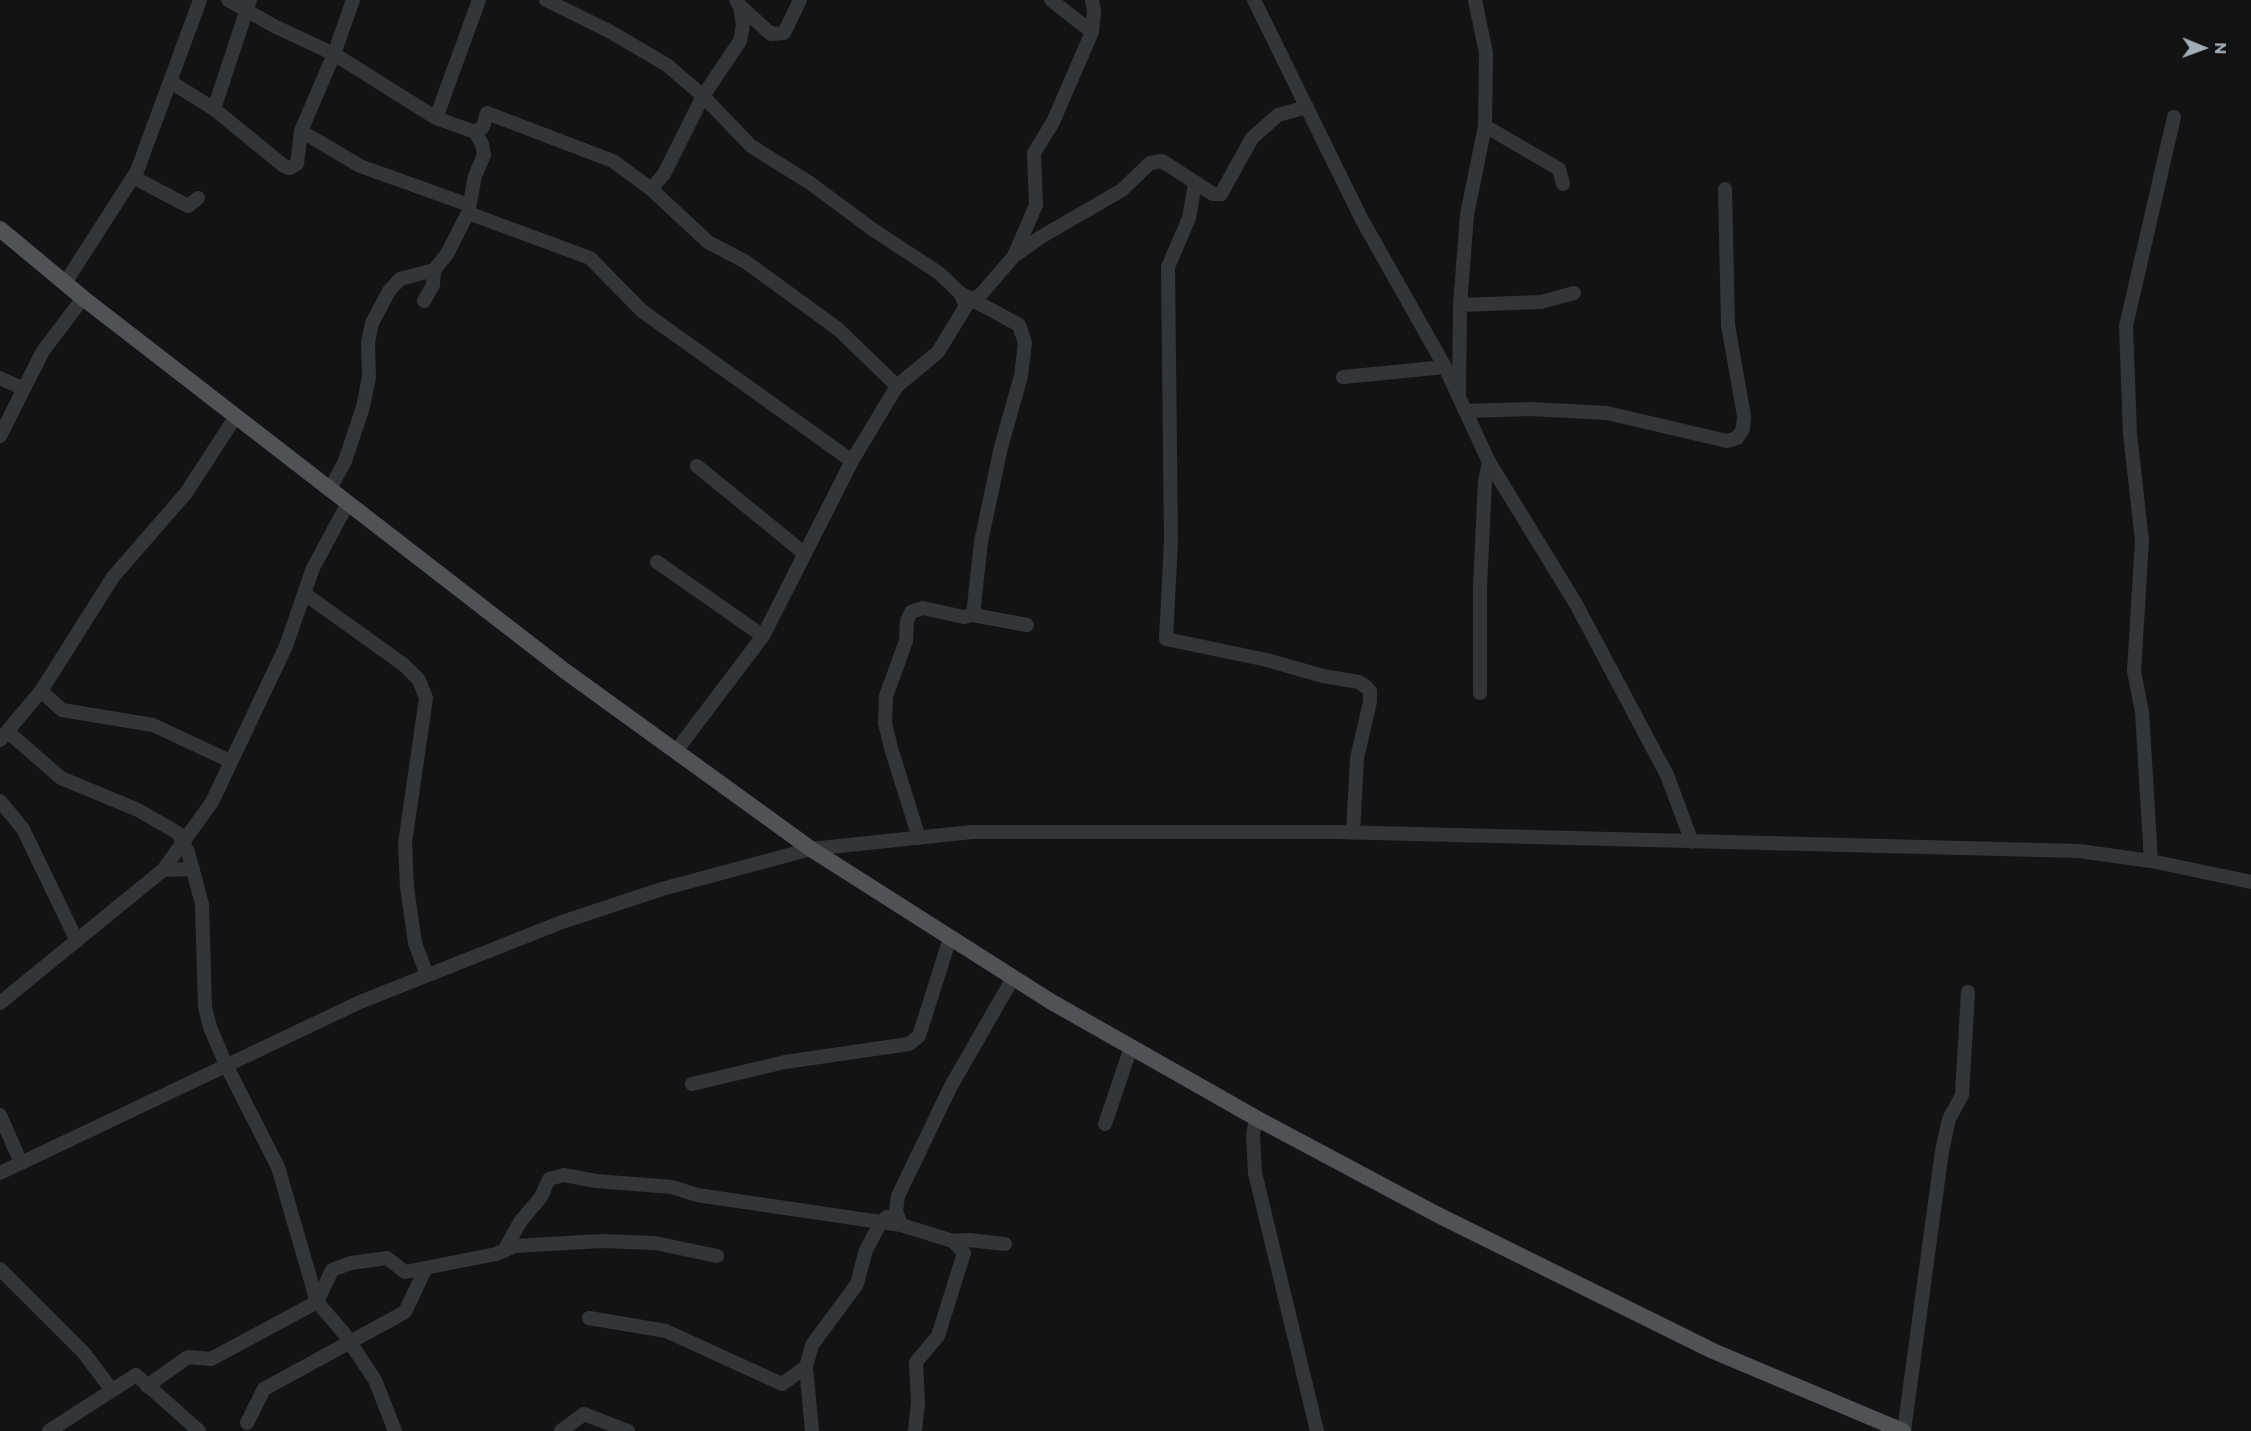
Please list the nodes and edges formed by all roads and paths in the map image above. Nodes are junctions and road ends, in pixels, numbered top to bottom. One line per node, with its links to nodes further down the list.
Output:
1 (200, 0): 15 (street)
2 (228, 0): 12 (street)
3 (353, 0): 14 (street)
4 (479, 0): 20 (street)
5 (546, 0): 16 (street)
6 (800, 0): 11 (street)
7 (1051, 0): 13 (street)
8 (1092, 0): 13 (street)
9 (1254, 0): 17 (street)
10 (1475, 0): 21 (street)
11 (738, 3): 16 (street)
12 (247, 5): 14 (street); 18 (street)
13 (1092, 32): 32 (street)
14 (334, 54): 20 (street); 22 (street)
15 (171, 82): 18 (street); 24 (street)
16 (703, 96): 27 (street); 37 (street)
17 (1307, 107): 25 (street); 40 (street)
18 (214, 109): 22 (street)
19 (2174, 117): 71 (street)
20 (436, 118): 23 (street)
21 (1485, 126): 26 (street); 39 (street)
22 (301, 131): 30 (street)
23 (480, 134): 27 (street); 30 (street)
24 (133, 177): 29 (street); 34 (street)
25 (1195, 184): 32 (street); 66 (street)
26 (1563, 184)
27 (651, 189): 43 (street)
28 (1725, 189): 46 (street)
29 (198, 198)
30 (468, 209): 33 (street); 49 (street)
31 (0, 229): 34 (main road)
32 (1014, 256): 37 (street)
33 (434, 270): 38 (street); 52 (street)
34 (65, 282): 36 (main road)
35 (1574, 293): 39 (street)
36 (83, 298): 44 (street); 47 (main road)
37 (967, 300): 43 (street); 57 (street)
38 (424, 301)
39 (1460, 305): 45 (street)
40 (1445, 367): 41 (street); 45 (street)
41 (1343, 377)
42 (0, 378): 44 (street)
43 (897, 386): 49 (street)
44 (24, 389): 48 (street)
45 (1458, 397): 46 (street)
46 (1465, 411): 50 (street)
47 (236, 416): 52 (main road); 60 (street)
48 (0, 436)
49 (852, 461): 54 (street)
50 (1489, 462): 61 (street); 69 (street)
51 (697, 466): 54 (street)
52 (330, 489): 53 (main road)
53 (348, 503): 56 (street); 63 (main road)
54 (805, 554): 59 (street)
55 (657, 562): 59 (street)
56 (305, 594): 64 (street); 77 (street)
57 (973, 615): 58 (street); 67 (street)
58 (1027, 625)
59 (763, 636): 63 (street)
60 (41, 692): 62 (street); 64 (street)
61 (1480, 693)
62 (4, 736): 68 (street)
63 (676, 752): 70 (main road)
64 (230, 761): 68 (street)
65 (0, 801): 76 (street)
66 (1353, 833): 67 (street); 69 (street)
67 (919, 838): 70 (street)
68 (183, 842): 72 (street); 73 (street)
69 (1692, 842): 71 (street)
70 (811, 849): 75 (main road); 77 (street)
71 (2151, 861): 74 (street)
72 (193, 869): 73 (street); 82 (street)
73 (163, 870): 76 (street)
74 (2251, 882)
75 (950, 938): 78 (main road); 83 (street)
76 (77, 941): 80 (street)
77 (427, 975): 82 (street)
78 (1013, 978): 81 (main road); 89 (street)
79 (1968, 992): 113 (street)
80 (0, 1003)
81 (1131, 1047): 85 (main road); 86 (street)
82 (226, 1065): 87 (street); 98 (street)
83 (692, 1084)
84 (0, 1114): 87 (street)
85 (1256, 1118): 112 (street); 113 (main road)
86 (1105, 1124)
87 (21, 1163): 88 (street)
88 (0, 1173)
89 (896, 1211): 90 (street); 91 (street)
90 (881, 1222): 91 (street); 94 (street); 101 (street)
91 (901, 1225): 92 (street)
92 (953, 1241): 93 (street); 111 (street)
93 (1005, 1244)
94 (504, 1251): 95 (street); 96 (street)
95 (717, 1256)
96 (426, 1268): 98 (street); 100 (street)
97 (0, 1269): 103 (street)
98 (317, 1302): 100 (street); 102 (street)
99 (590, 1318): 101 (street)
100 (350, 1341): 104 (street); 107 (street)
101 (806, 1367): 110 (street)
102 (147, 1386): 103 (street); 106 (street)
103 (111, 1389): 105 (street)
104 (247, 1423)
105 (49, 1431)
106 (199, 1431)
107 (395, 1431)
108 (561, 1431): 109 (street)
109 (628, 1431)
110 (812, 1431)
111 (915, 1431)
112 (1317, 1431)
113 (1903, 1431)

